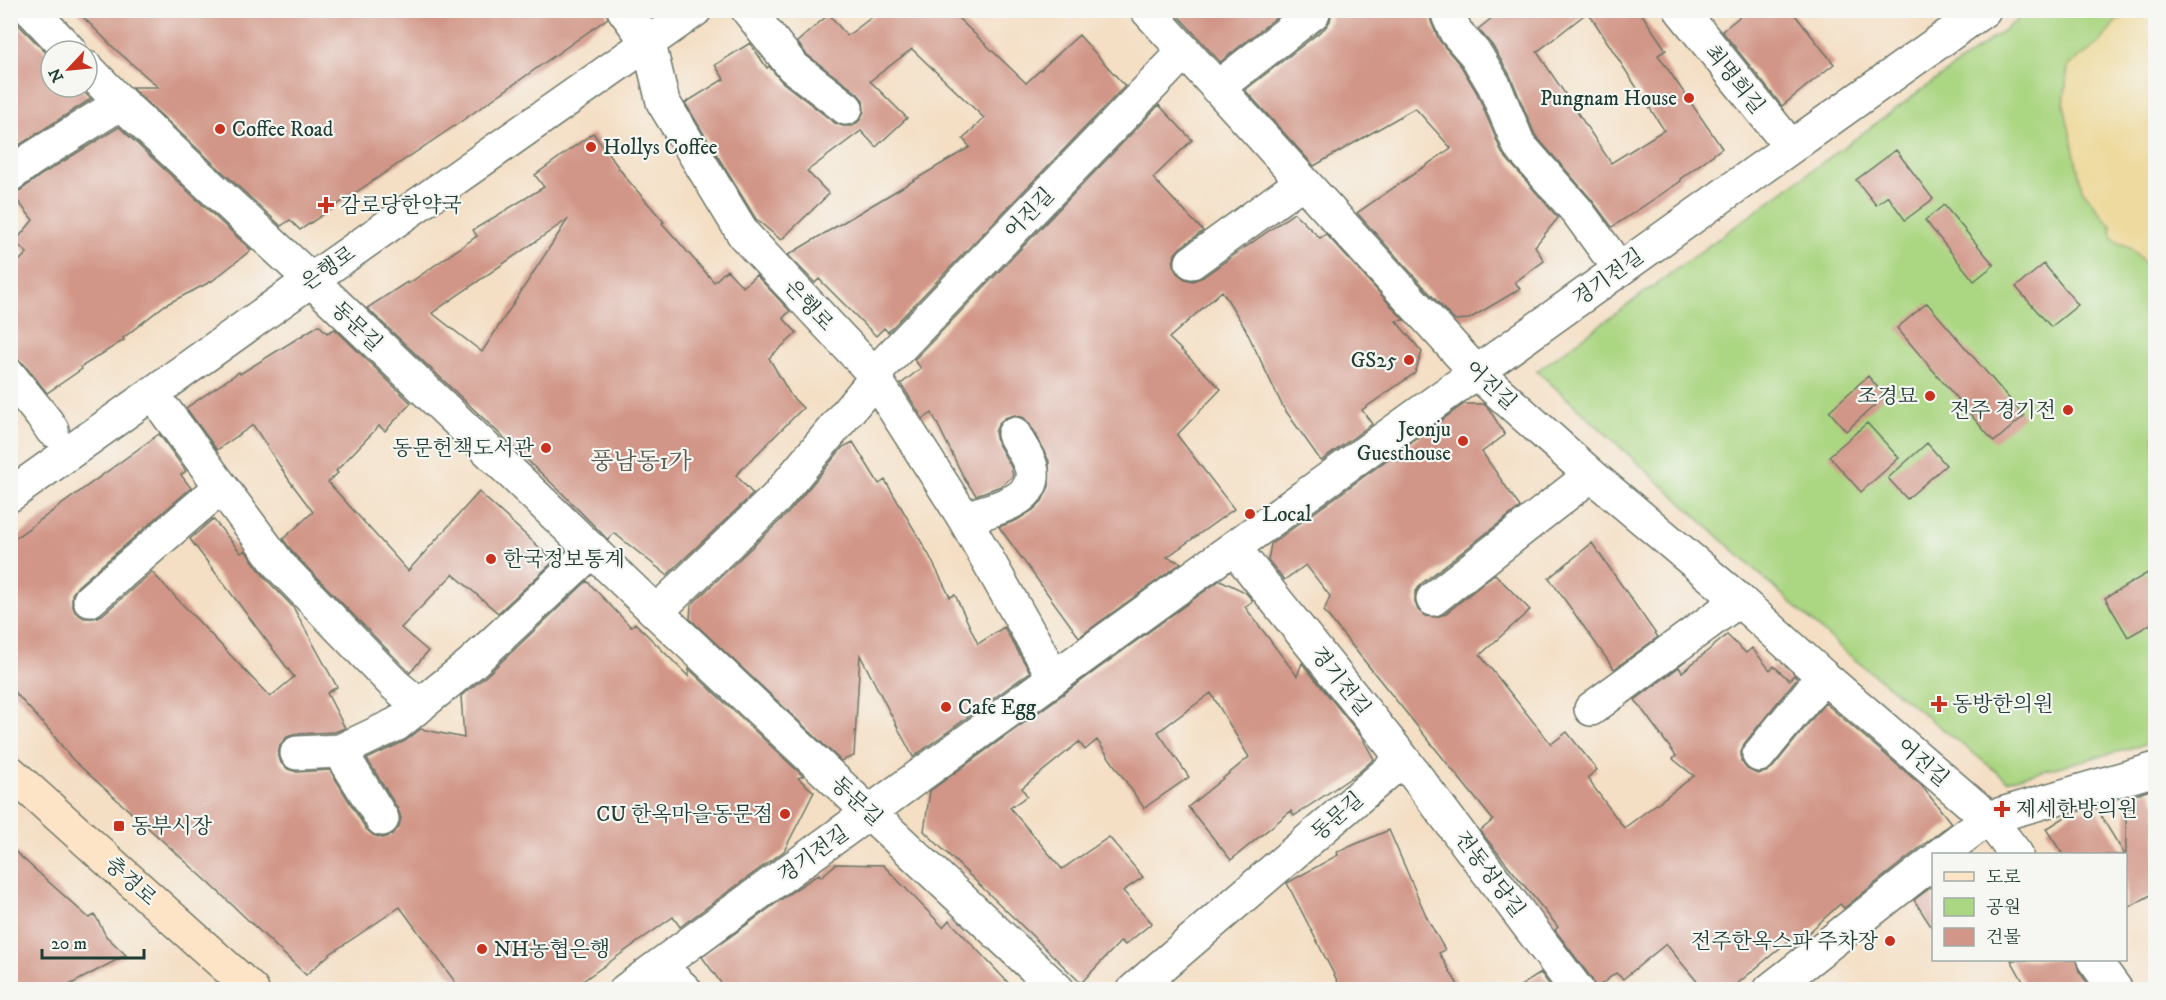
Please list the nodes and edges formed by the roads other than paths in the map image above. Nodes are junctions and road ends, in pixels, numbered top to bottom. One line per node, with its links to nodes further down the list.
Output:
1 (31, 10): 10 (street)
2 (624, 10): 11 (street, 은행로)
3 (695, 10): 11 (street, 은행로)
4 (748, 10): 16 (street)
5 (1147, 10): 12 (street, 어진길)
6 (1453, 10): 20 (street, 경기전길)
7 (1680, 10): 17 (street, 최명희길)
8 (1984, 10): 17 (street, 경기전길)
9 (1313, 13): 14 (street)
10 (59, 39)
11 (649, 44): 22 (street, 은행로); 25 (street, 은행로)
12 (1185, 52): 14 (street, 어진길); 25 (street, 어진길)
13 (99, 80): 15 (street, 동문길)
14 (1217, 88): 19 (street, 어진길)
15 (121, 103): 18 (street); 22 (street, 동문길)
16 (846, 108)
17 (1791, 147): 23 (street, 경기전길)
18 (10, 175)
19 (1302, 182): 21 (street); 23 (street, 어진길)
20 (1607, 252)
21 (1192, 262)
22 (310, 280): 31 (street, 은행로); 34 (street, 동문길)
23 (1476, 372): 29 (street, 어진길); 33 (street, 경기전길)
24 (10, 376): 27 (street)
25 (875, 376): 32 (street); 38 (street)
26 (166, 412): 30 (street)
27 (52, 430)
28 (1014, 434): 32 (street)
29 (1591, 475): 35 (street); 37 (street, 어진길)
30 (221, 487): 36 (street); 41 (street)
31 (10, 495)
32 (964, 518): 40 (street)
33 (1234, 548): 40 (street, 경기전길); 46 (street, 경기전길)
34 (593, 550): 38 (street, 동문길); 41 (street)
35 (1433, 599)
36 (90, 600)
37 (1739, 600): 39 (street, 어진길); 42 (street)
38 (656, 612): 49 (street, 동문길)
39 (1823, 676): 45 (street); 50 (street, 어진길)
40 (1054, 677): 49 (street, 경기전길)
41 (420, 706): 43 (street)
42 (1591, 709)
43 (340, 751): 44 (street); 51 (street)
44 (297, 753)
45 (1759, 755)
46 (1403, 759): 60 (street, 동문길); 61 (street, 전동성당길)
47 (2156, 769): 50 (street)
48 (10, 772): 56 (street, 충경로)
49 (870, 813): 55 (street, 경기전길); 59 (street, 동문길)
50 (1988, 818): 52 (street); 53 (street, 어진길)
51 (382, 819)
52 (1944, 853)
53 (2014, 853)
54 (1932, 863): 62 (street)
55 (659, 966): 57 (street, 경기전길); 58 (street)
56 (252, 990)
57 (626, 990)
58 (685, 990)
59 (1058, 990)
60 (1134, 990)
61 (1577, 990)
62 (1770, 990)

